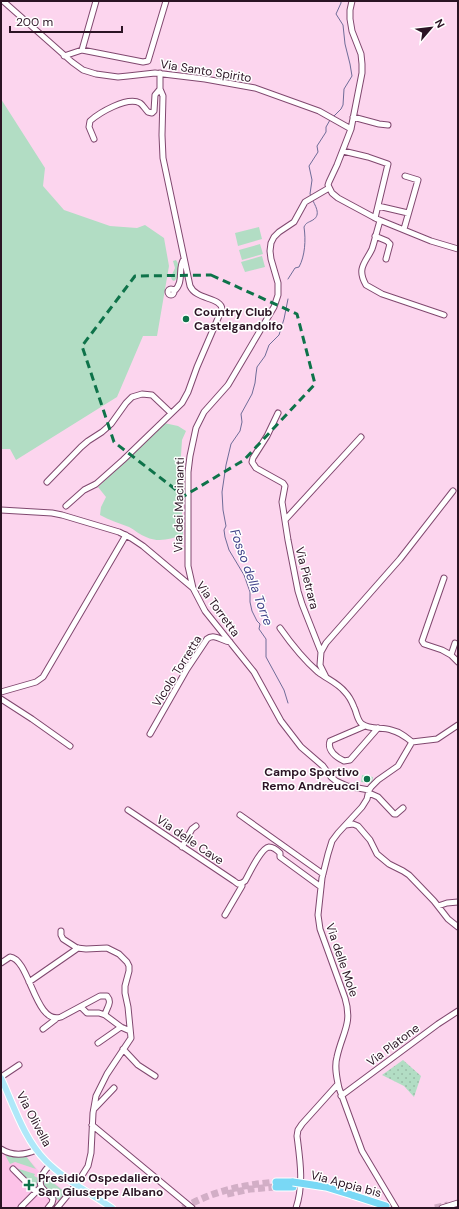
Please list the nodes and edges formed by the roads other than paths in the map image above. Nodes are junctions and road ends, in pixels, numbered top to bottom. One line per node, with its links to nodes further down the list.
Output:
1 (4, 1): 6 (street, Via Santo Spirito)
2 (96, 1): 5 (street)
3 (166, 1): 5 (street)
4 (352, 1): 9 (street)
5 (82, 50): 6 (street)
6 (64, 56): 7 (street, Via Santo Spirito)
7 (160, 74): 8 (street); 11 (street, Via Santo Spirito)
8 (160, 89): 12 (street); 22 (street)
9 (353, 117): 10 (street); 11 (street)
10 (388, 125)
11 (351, 129): 13 (street)
12 (94, 139)
13 (343, 152): 15 (street); 16 (street)
14 (405, 176): 17 (street)
15 (329, 188): 18 (street); 36 (street, Via dei Macinanti)
16 (378, 206): 17 (street); 18 (street)
17 (408, 213): 19 (street)
18 (377, 219): 19 (street); 20 (street)
19 (404, 229): 21 (street)
20 (376, 236): 23 (street); 25 (street)
21 (458, 249)
22 (184, 259): 24 (street); 27 (street)
23 (386, 259)
24 (174, 291)
25 (444, 315)
26 (278, 412): 33 (street, Via Pietrara)
27 (171, 413): 29 (street); 31 (street)
28 (361, 437): 33 (street)
29 (47, 482)
30 (453, 491): 40 (street)
31 (66, 506)
32 (1, 510): 34 (street, Via Torretta)
33 (285, 520): 40 (street, Via Pietrara)
34 (126, 535): 36 (street, Via Torretta); 44 (street)
35 (444, 578): 41 (street)
36 (192, 588): 38 (street, Via Torretta)
37 (280, 628): 43 (street)
38 (230, 642): 49 (street, Vicolo Torretta); 52 (street, Via Torretta)
39 (455, 643): 41 (street)
40 (321, 652): 43 (street, Via Pietrara)
41 (451, 656): 42 (street)
42 (458, 662)
43 (326, 677): 47 (street)
44 (1, 692)
45 (1, 699): 51 (street)
46 (458, 725): 50 (street)
47 (365, 726): 48 (street); 48 (street)
48 (378, 728): 50 (street)
49 (150, 734)
50 (412, 742): 52 (street, Via delle Mole)
51 (70, 746)
52 (369, 791): 53 (street); 56 (street, Via delle Mole)
53 (403, 808)
54 (128, 810): 58 (street, Via delle Cave)
55 (240, 815): 59 (street)
56 (346, 825): 59 (street, Via delle Mole); 63 (street)
57 (196, 826): 58 (street)
58 (182, 847): 60 (street, Via delle Cave)
59 (323, 874): 61 (street, Via delle Mole)
60 (242, 883): 61 (street); 64 (street)
61 (321, 887): 82 (street, Via delle Mole)
62 (458, 902): 63 (street)
63 (438, 906): 65 (street)
64 (225, 915)
65 (458, 927)
66 (61, 931): 67 (street)
67 (78, 948): 69 (street); 76 (street)
68 (1, 964): 69 (street)
69 (30, 982): 73 (street)
70 (80, 1007): 72 (street); 72 (street); 73 (street)
71 (458, 1012): 84 (street, Via Platone)
72 (105, 1015): 74 (street)
73 (56, 1019): 75 (street)
74 (121, 1027): 76 (street); 77 (street)
75 (43, 1029)
76 (130, 1031): 78 (street)
77 (98, 1043)
78 (123, 1049): 80 (street); 85 (street)
79 (19, 1065): 81 (street)
80 (155, 1076)
81 (1, 1077): 88 (main road, Via Olivella)
82 (338, 1084): 84 (street, Via delle Mole); 103 (street)
83 (114, 1088): 85 (street)
84 (342, 1096): 105 (street, Via delle Mole)
85 (93, 1110): 86 (street)
86 (92, 1125): 91 (street); 102 (street)
87 (1, 1150): 88 (street)
88 (36, 1150): 89 (main road, Via Olivella)
89 (50, 1165): 91 (main road, Via Olivella); 93 (street)
90 (12, 1169): 94 (street)
91 (76, 1185): 100 (street); 101 (main road, Via Olivella)
92 (276, 1185): 95 (highway, Via Appia bis, bridge)
93 (41, 1187): 94 (street); 99 (street)
94 (36, 1192): 98 (street)
95 (352, 1197): 97 (highway, Via Appia bis); 104 (highway, Via Appia bis)
96 (458, 1203): 106 (street)
97 (386, 1206)
98 (23, 1208)
99 (48, 1208)
100 (58, 1208)
101 (112, 1208)
102 (192, 1208)
103 (296, 1208)
104 (376, 1208)
105 (396, 1208)
106 (442, 1208)

